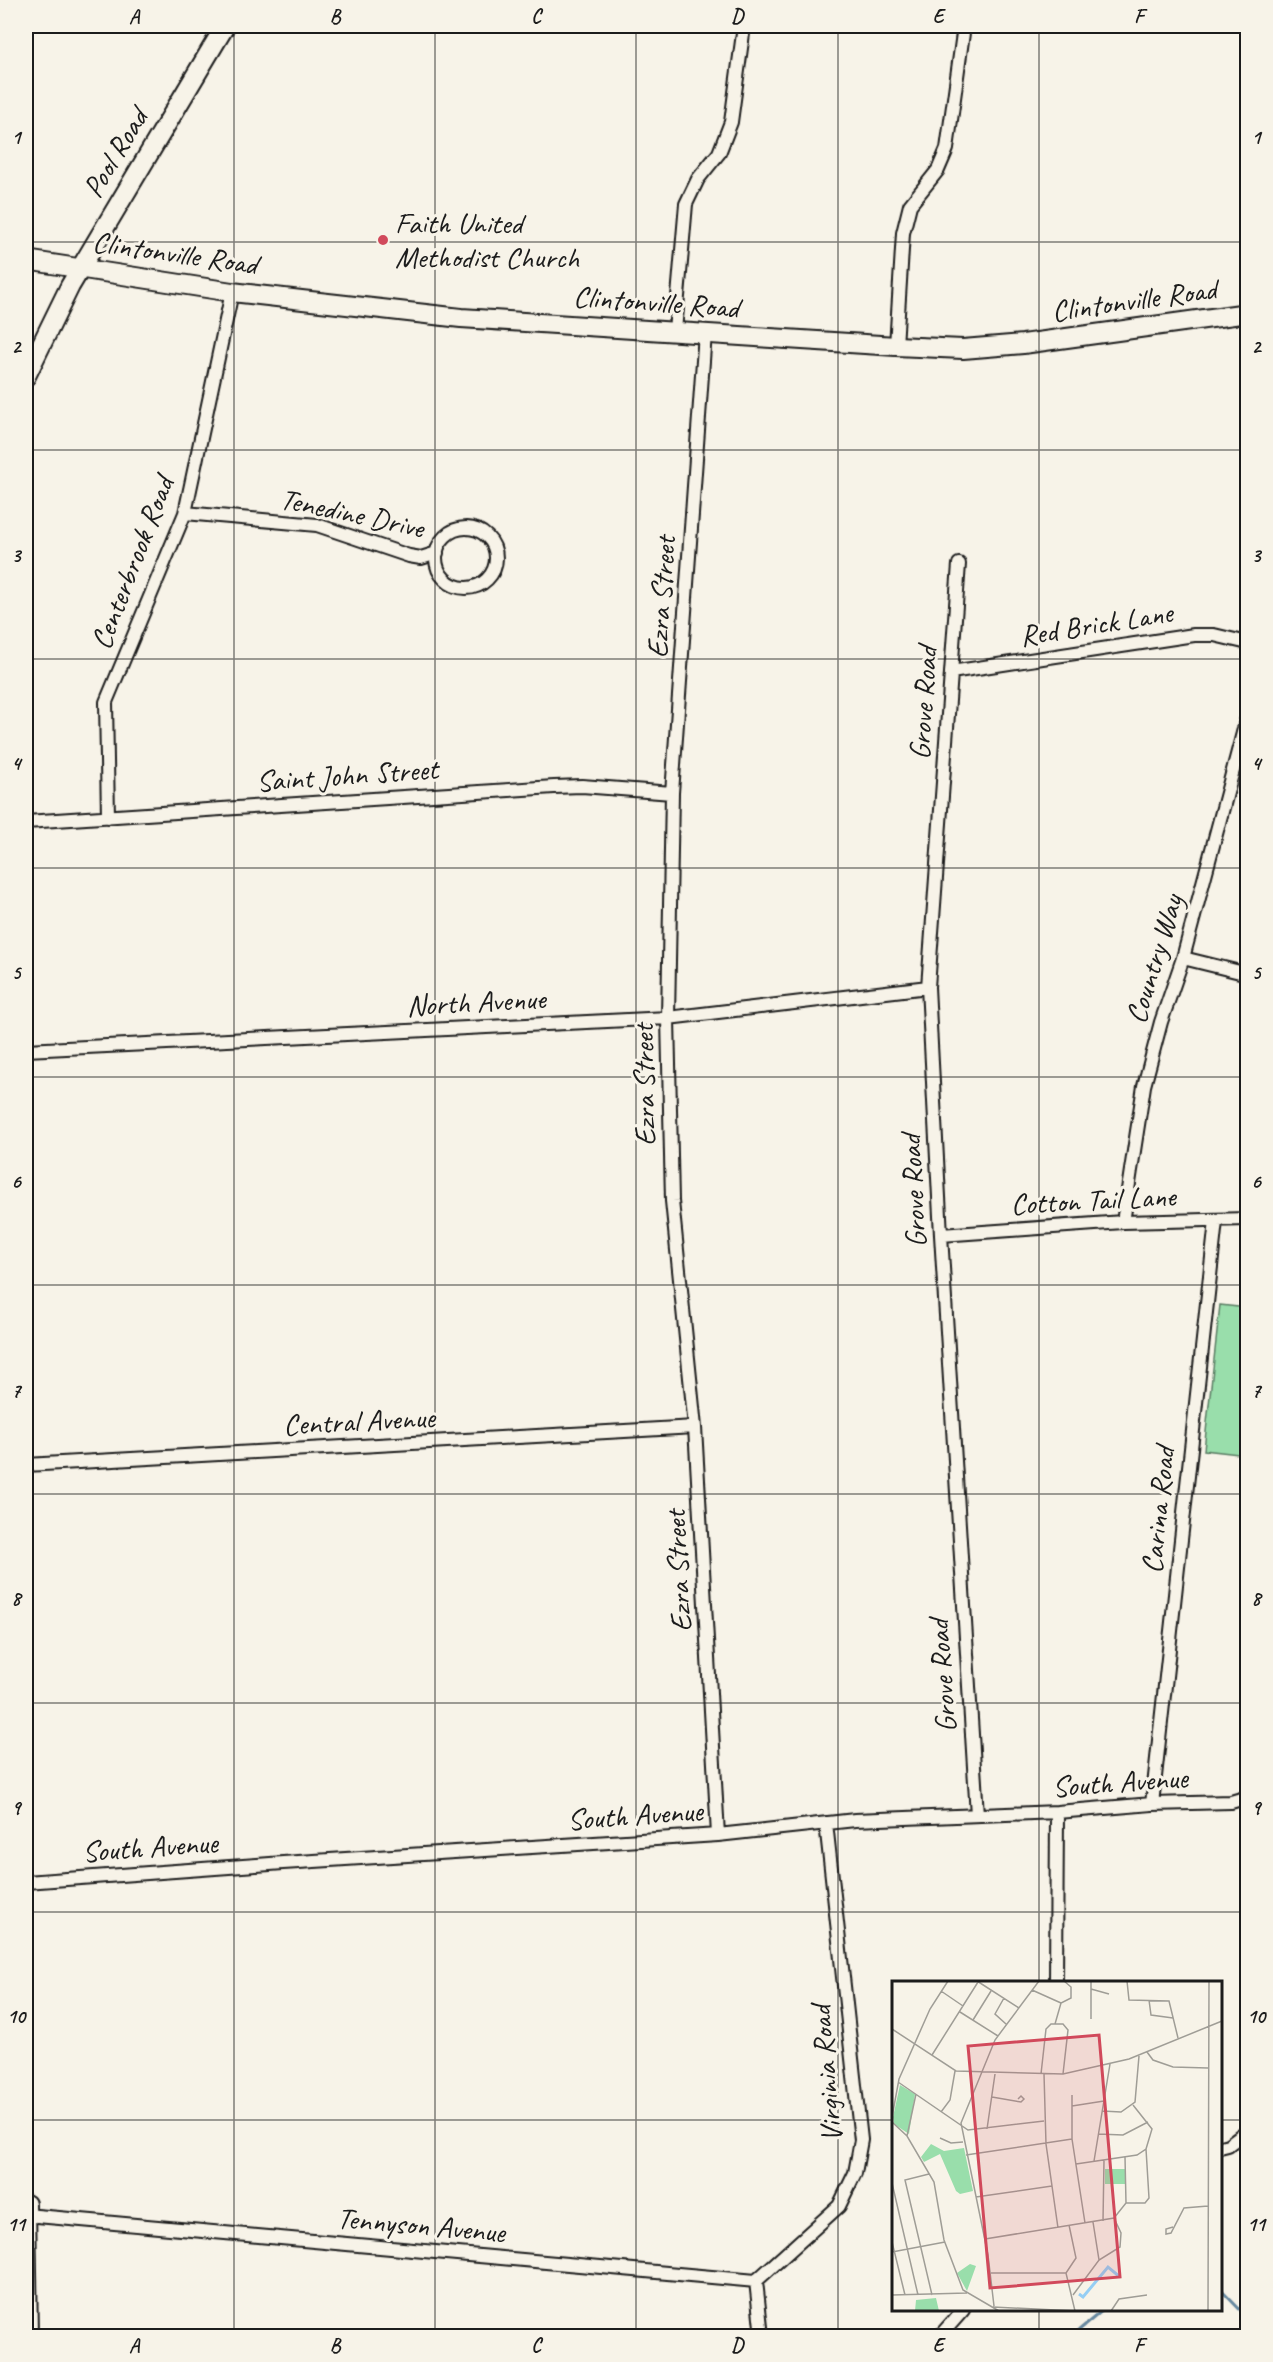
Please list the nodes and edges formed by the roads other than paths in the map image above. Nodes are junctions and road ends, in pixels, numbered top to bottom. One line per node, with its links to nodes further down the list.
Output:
1 (225, 26): 5 (main road, Pool Road)
2 (744, 26): 8 (street)
3 (963, 26): 10 (street)
4 (26, 260): 5 (main road, Clintonville Road)
5 (81, 268): 6 (main road, Clintonville Road); 11 (main road, Pool Road)
6 (232, 292): 8 (main road, Clintonville Road); 12 (street, Centerbrook Road)
7 (1248, 313): 10 (main road, Clintonville Road)
8 (675, 331): 9 (main road, Clintonville Road)
9 (705, 333): 10 (main road, Clintonville Road); 19 (street, Ezra Street)
10 (896, 346)
11 (26, 376)
12 (185, 513): 13 (street, Tenedine Drive); 20 (street, Centerbrook Road)
13 (437, 554): 13 (street, Tenedine Drive)
14 (959, 564): 16 (street, Grove Road)
15 (1248, 643): 16 (street, Red Brick Lane)
16 (951, 672): 24 (street, Grove Road)
17 (1248, 714): 18 (street, Country Way)
18 (1244, 747): 22 (street, Country Way)
19 (672, 793): 20 (street, Saint John Street); 25 (street, Ezra Street)
20 (108, 817): 21 (street, Saint John Street)
21 (26, 822)
22 (1183, 958): 23 (street); 29 (street, Country Way)
23 (1248, 974)
24 (928, 987): 25 (street, North Avenue); 30 (street, Grove Road)
25 (668, 1018): 26 (street, North Avenue); 31 (street, Ezra Street)
26 (26, 1050)
27 (1248, 1219): 28 (street, Cotton Tail Lane)
28 (1216, 1221): 29 (street, Cotton Tail Lane); 34 (street, Carina Road)
29 (1123, 1222): 30 (street, Cotton Tail Lane)
30 (941, 1235): 36 (street, Grove Road)
31 (695, 1427): 32 (street, Central Avenue); 38 (street, Ezra Street)
32 (26, 1465)
33 (1248, 1797): 34 (street, South Avenue)
34 (1152, 1804): 35 (street, South Avenue)
35 (1057, 1812): 36 (street, South Avenue); 40 (street)
36 (976, 1815): 37 (street, South Avenue)
37 (826, 1823): 38 (street, South Avenue); 45 (street, Virginia Road)
38 (718, 1835): 39 (street, South Avenue)
39 (26, 1882)
40 (1056, 1981)
41 (1248, 2130): 42 (street)
42 (1222, 2147)
43 (26, 2204): 44 (main road)
44 (26, 2215): 45 (street, Tennyson Avenue); 47 (main road)
45 (756, 2281): 48 (street)
46 (962, 2311): 49 (street)
47 (28, 2337)
48 (762, 2337)
49 (940, 2337)

